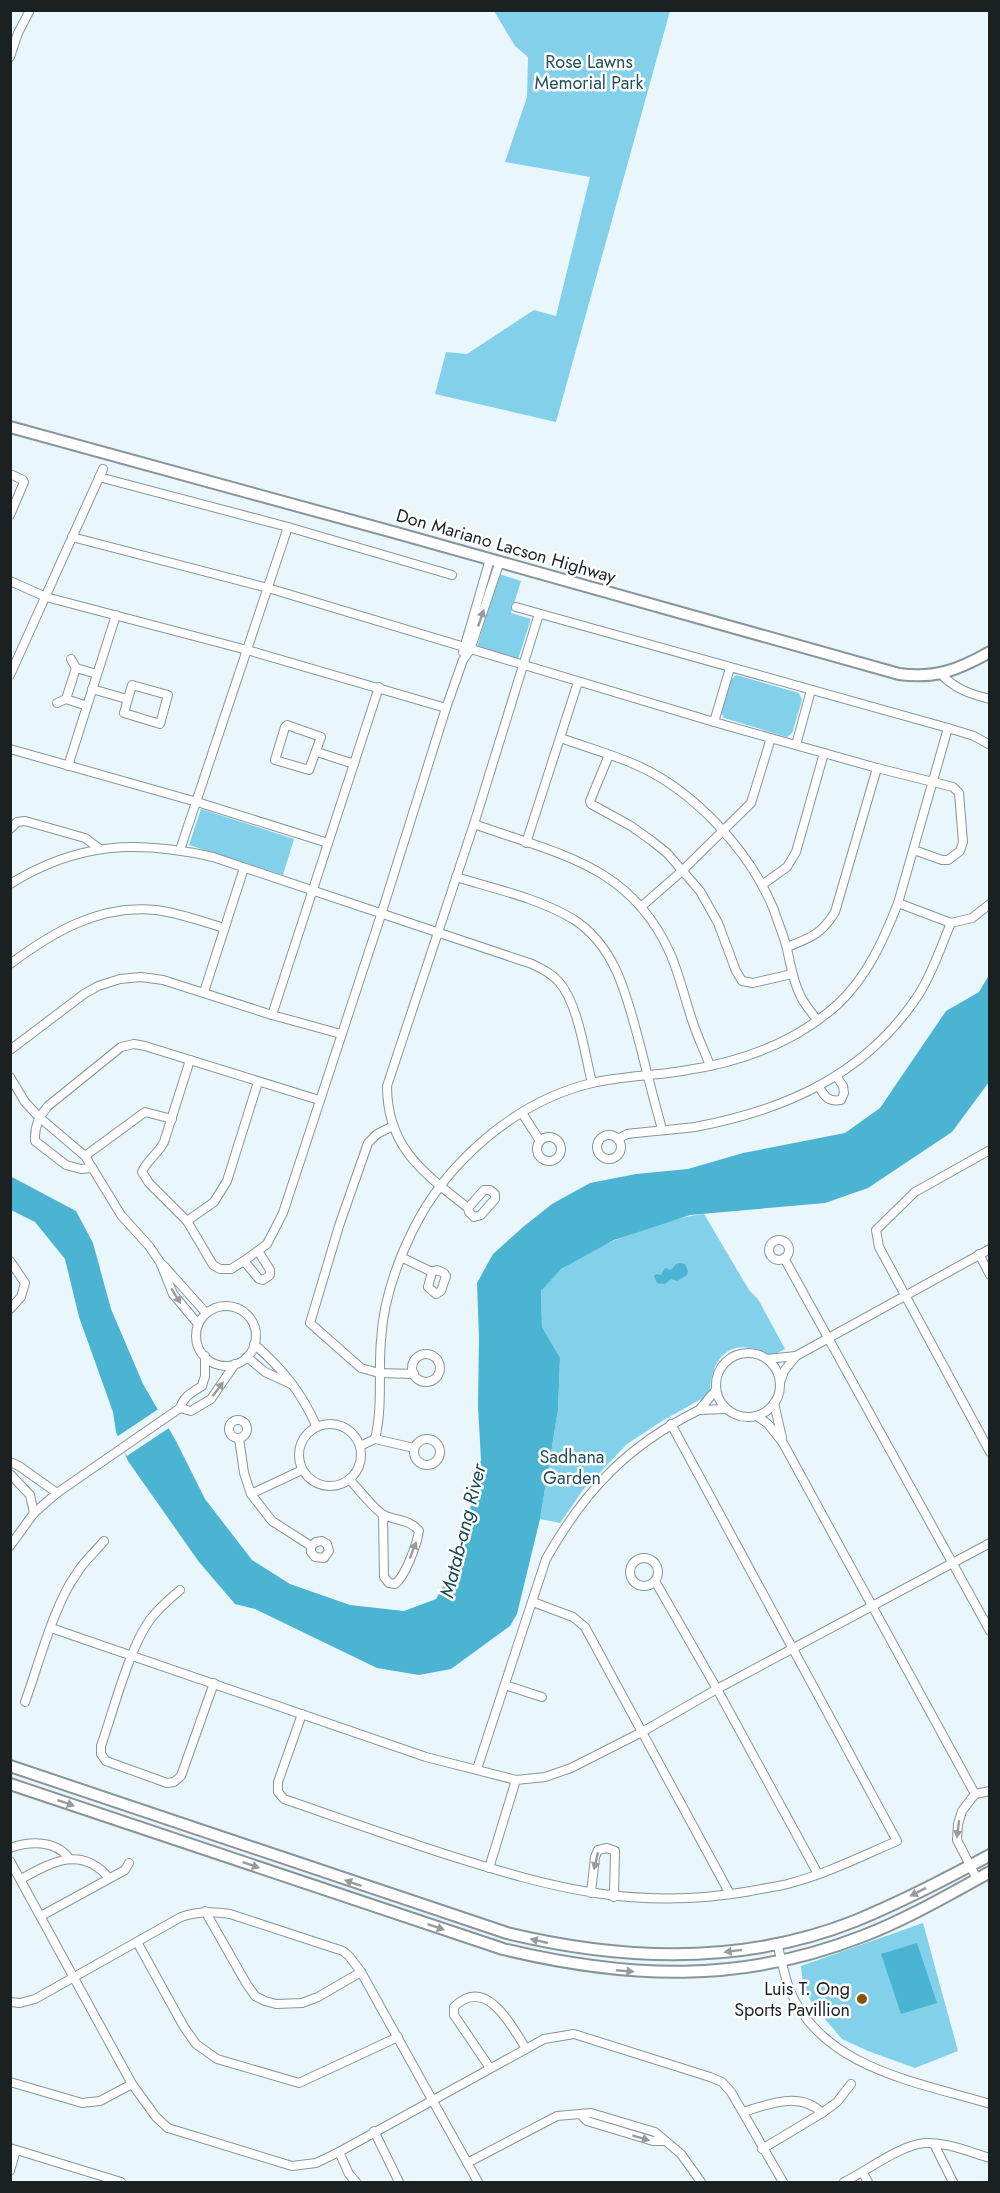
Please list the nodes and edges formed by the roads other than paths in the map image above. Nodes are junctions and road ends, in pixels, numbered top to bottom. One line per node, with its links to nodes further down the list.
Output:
1 (30, 10): 2 (street)
2 (10, 57)
3 (10, 427): 10 (street, Don Mariano Lacson Highway)
4 (103, 469): 6 (street)
5 (10, 474): 7 (street)
6 (99, 477): 8 (street); 9 (street)
7 (10, 514)
8 (288, 527): 11 (street); 13 (street)
9 (72, 537): 13 (street); 14 (street)
10 (495, 560): 18 (street); 18 (street, one-way to 10); 26 (street, Don Mariano Lacson Highway)
11 (452, 575)
12 (10, 581): 14 (street)
13 (268, 588): 18 (street); 19 (street)
14 (46, 597): 17 (street); 27 (street)
15 (516, 608): 16 (street)
16 (539, 614): 22 (street); 24 (street)
17 (116, 615): 19 (street); 25 (street)
18 (466, 649): 22 (street); 37 (street)
19 (247, 650): 29 (street); 52 (street)
20 (990, 652): 26 (street, Don Mariano Lacson Highway)
21 (70, 659): 23 (street)
22 (523, 666): 28 (street); 53 (street)
23 (76, 668): 25 (street); 32 (street)
24 (730, 668): 31 (street); 38 (street)
25 (97, 674): 30 (street)
26 (941, 674): 34 (street)
27 (10, 675)
28 (578, 682): 38 (street); 40 (street)
29 (379, 687): 37 (street); 48 (street)
30 (92, 689): 33 (street); 36 (street)
31 (811, 690): 39 (street); 42 (street)
32 (66, 699): 35 (street); 36 (street)
33 (127, 699): 33 (street)
34 (990, 699)
35 (57, 703)
36 (87, 706): 49 (street)
37 (446, 708): 70 (street)
38 (714, 722): 41 (street)
39 (948, 728): 43 (street); 51 (street)
40 (561, 738): 47 (street); 57 (street)
41 (771, 738): 42 (street); 55 (street)
42 (796, 745): 46 (street)
43 (990, 745)
44 (10, 749): 49 (street)
45 (317, 752): 45 (street); 48 (street)
46 (824, 753): 50 (street); 65 (street)
47 (609, 755): 55 (street); 62 (street)
48 (354, 764): 56 (street)
49 (68, 766): 52 (street)
50 (878, 768): 51 (street); 74 (street)
51 (933, 780): 60 (street); 60 (street)
52 (197, 802): 56 (street); 59 (street)
53 (474, 824): 57 (street); 63 (street)
54 (10, 830): 58 (street)
55 (723, 831): 62 (street); 65 (street)
56 (328, 843): 66 (street)
57 (526, 843): 69 (street)
58 (100, 849): 59 (street); 64 (street)
59 (180, 850): 61 (street)
60 (914, 850): 67 (street)
61 (244, 868): 66 (street); 72 (street)
62 (682, 871): 69 (street); 76 (street)
63 (456, 877): 73 (street); 84 (street)
64 (10, 884)
65 (762, 885): 74 (street)
66 (312, 891): 70 (street); 78 (street)
67 (898, 903): 71 (street); 79 (street)
68 (990, 904): 71 (street)
69 (642, 906): 83 (street)
70 (381, 915): 73 (street); 80 (street)
71 (951, 923): 85 (street)
72 (224, 928): 75 (street); 77 (street)
73 (438, 933): 88 (street); 94 (street)
74 (787, 947): 76 (street)
75 (10, 964)
76 (792, 974): 79 (street)
77 (204, 992): 78 (street); 81 (street)
78 (272, 1015): 80 (street)
79 (817, 1020): 83 (street)
80 (341, 1034): 90 (street)
81 (10, 1050)
82 (190, 1060): 87 (street); 92 (street); 93 (street)
83 (711, 1066): 84 (street)
84 (647, 1075): 88 (street); 95 (street)
85 (836, 1076): 89 (street); 89 (street)
86 (10, 1077): 92 (street)
87 (258, 1082): 90 (street); 103 (street)
88 (592, 1083): 91 (street)
89 (819, 1087): 95 (street)
90 (319, 1101): 105 (street)
91 (522, 1113): 97 (street); 101 (street)
92 (39, 1117): 99 (street); 100 (street)
93 (172, 1119): 99 (street); 103 (street)
94 (393, 1126): 101 (street); 125 (street)
95 (662, 1129): 96 (street)
96 (618, 1139)
97 (540, 1141)
98 (990, 1150): 114 (street)
99 (85, 1156): 100 (street)
100 (92, 1168): 111 (street)
101 (441, 1187): 102 (street); 107 (street)
102 (468, 1208)
103 (186, 1221): 110 (street)
104 (990, 1249): 106 (street)
105 (258, 1251): 110 (street); 110 (street)
106 (979, 1254): 113 (street); 114 (street)
107 (401, 1257): 112 (street); 125 (street)
108 (784, 1258): 118 (street)
109 (10, 1261): 115 (street)
110 (244, 1261)
111 (160, 1262): 116 (street); 117 (street, one-way to 117)
112 (432, 1272)
113 (990, 1275)
114 (904, 1296): 118 (street); 142 (street)
115 (10, 1309)
116 (206, 1313): 117 (street); 119 (street)
117 (198, 1324): 120 (street)
118 (829, 1338): 121 (street); 155 (street)
119 (255, 1344): 122 (street); 128 (street)
120 (205, 1356): 124 (street); 131 (street)
121 (796, 1356): 123 (street); 127 (street)
122 (247, 1357): 124 (street); 128 (street)
123 (767, 1359): 127 (street); 129 (street)
124 (235, 1364): 131 (street, one-way to 124)
125 (379, 1373): 126 (street); 138 (street)
126 (414, 1374)
127 (780, 1381): 130 (street)
128 (291, 1384): 136 (street)
129 (716, 1390): 132 (street); 133 (street)
130 (774, 1403): 134 (street); 139 (street)
131 (180, 1408): 147 (street)
132 (725, 1409): 133 (street); 134 (street)
133 (699, 1410): 135 (street)
134 (757, 1416): 139 (street)
135 (670, 1424): 158 (street); 162 (street)
136 (317, 1427): 140 (street); 144 (street)
137 (239, 1438): 148 (street)
138 (375, 1439): 140 (street); 141 (street)
139 (783, 1443): 159 (street)
140 (360, 1446): 146 (street)
141 (414, 1449)
142 (990, 1452)
143 (10, 1462): 147 (street)
144 (302, 1470): 146 (street); 148 (street)
145 (10, 1474): 149 (street)
146 (349, 1479): 150 (street)
147 (57, 1493): 149 (street)
148 (251, 1494): 154 (street)
149 (34, 1514): 153 (street)
150 (383, 1515): 150 (street, one-way to 150)
151 (104, 1541): 160 (street)
152 (990, 1543): 155 (street)
153 (10, 1546)
154 (311, 1546)
155 (953, 1563): 159 (street); 161 (street)
156 (655, 1581): 166 (street)
157 (180, 1590): 163 (street)
158 (533, 1602): 165 (street); 170 (street)
159 (872, 1606): 162 (street); 176 (street)
160 (51, 1628): 163 (street); 168 (street)
161 (990, 1631)
162 (792, 1650): 166 (street); 185 (street)
163 (132, 1655): 164 (street); 164 (street)
164 (214, 1683): 169 (street)
165 (505, 1685): 167 (street); 172 (street)
166 (717, 1689): 170 (street); 185 (street)
167 (542, 1697)
168 (26, 1702)
169 (302, 1714): 172 (street); 183 (street)
170 (642, 1732): 173 (street); 190 (street)
171 (10, 1766): 195 (street, one-way to 171)
172 (477, 1769): 173 (street)
173 (516, 1780): 183 (street)
174 (10, 1784): 196 (street, one-way to 196)
175 (990, 1791): 176 (street)
176 (975, 1794): 182 (street, one-way to 182)
177 (10, 1848): 179 (street)
178 (990, 1855): 182 (street)
179 (69, 1858): 186 (street); 187 (street)
180 (10, 1861): 187 (street)
181 (129, 1863): 186 (street)
182 (970, 1866): 188 (street); 195 (street, one-way to 195)
183 (489, 1868): 189 (street)
184 (990, 1872): 188 (street)
185 (818, 1874): 190 (street)
186 (109, 1878): 193 (street)
187 (21, 1879): 193 (street)
188 (977, 1879): 196 (street)
189 (591, 1893): 191 (street); 191 (street, one-way to 189)
190 (730, 1894): 191 (street)
191 (614, 1897)
192 (205, 1911): 194 (street); 197 (street); 197 (street)
193 (41, 1916): 198 (street)
194 (137, 1942): 198 (street); 200 (street)
195 (777, 1943): 196 (street)
196 (781, 1961): 207 (street)
197 (361, 1972): 200 (street)
198 (75, 1977): 199 (street); 204 (street)
199 (10, 2002)
200 (398, 2037): 206 (street)
201 (526, 2049): 202 (street); 202 (street); 208 (street)
202 (490, 2068): 206 (street)
203 (10, 2082): 204 (street)
204 (132, 2084): 214 (street)
205 (851, 2084): 209 (street)
206 (432, 2101): 210 (street); 216 (street)
207 (990, 2103)
208 (743, 2112): 209 (street); 213 (street)
209 (822, 2113): 213 (street)
210 (374, 2131): 214 (street); 221 (street)
211 (934, 2144): 215 (street); 218 (street); 227 (street)
212 (13, 2149): 217 (street); 219 (street)
213 (762, 2149): 224 (street)
214 (339, 2152): 220 (street)
215 (990, 2158)
216 (467, 2163): 222 (street); 223 (street)
217 (10, 2171)
218 (863, 2173): 225 (street); 226 (street)
219 (121, 2182)
220 (356, 2182)
221 (399, 2182)
222 (478, 2182)
223 (701, 2182)
224 (783, 2182)
225 (844, 2182)
226 (868, 2182)
227 (953, 2182)

